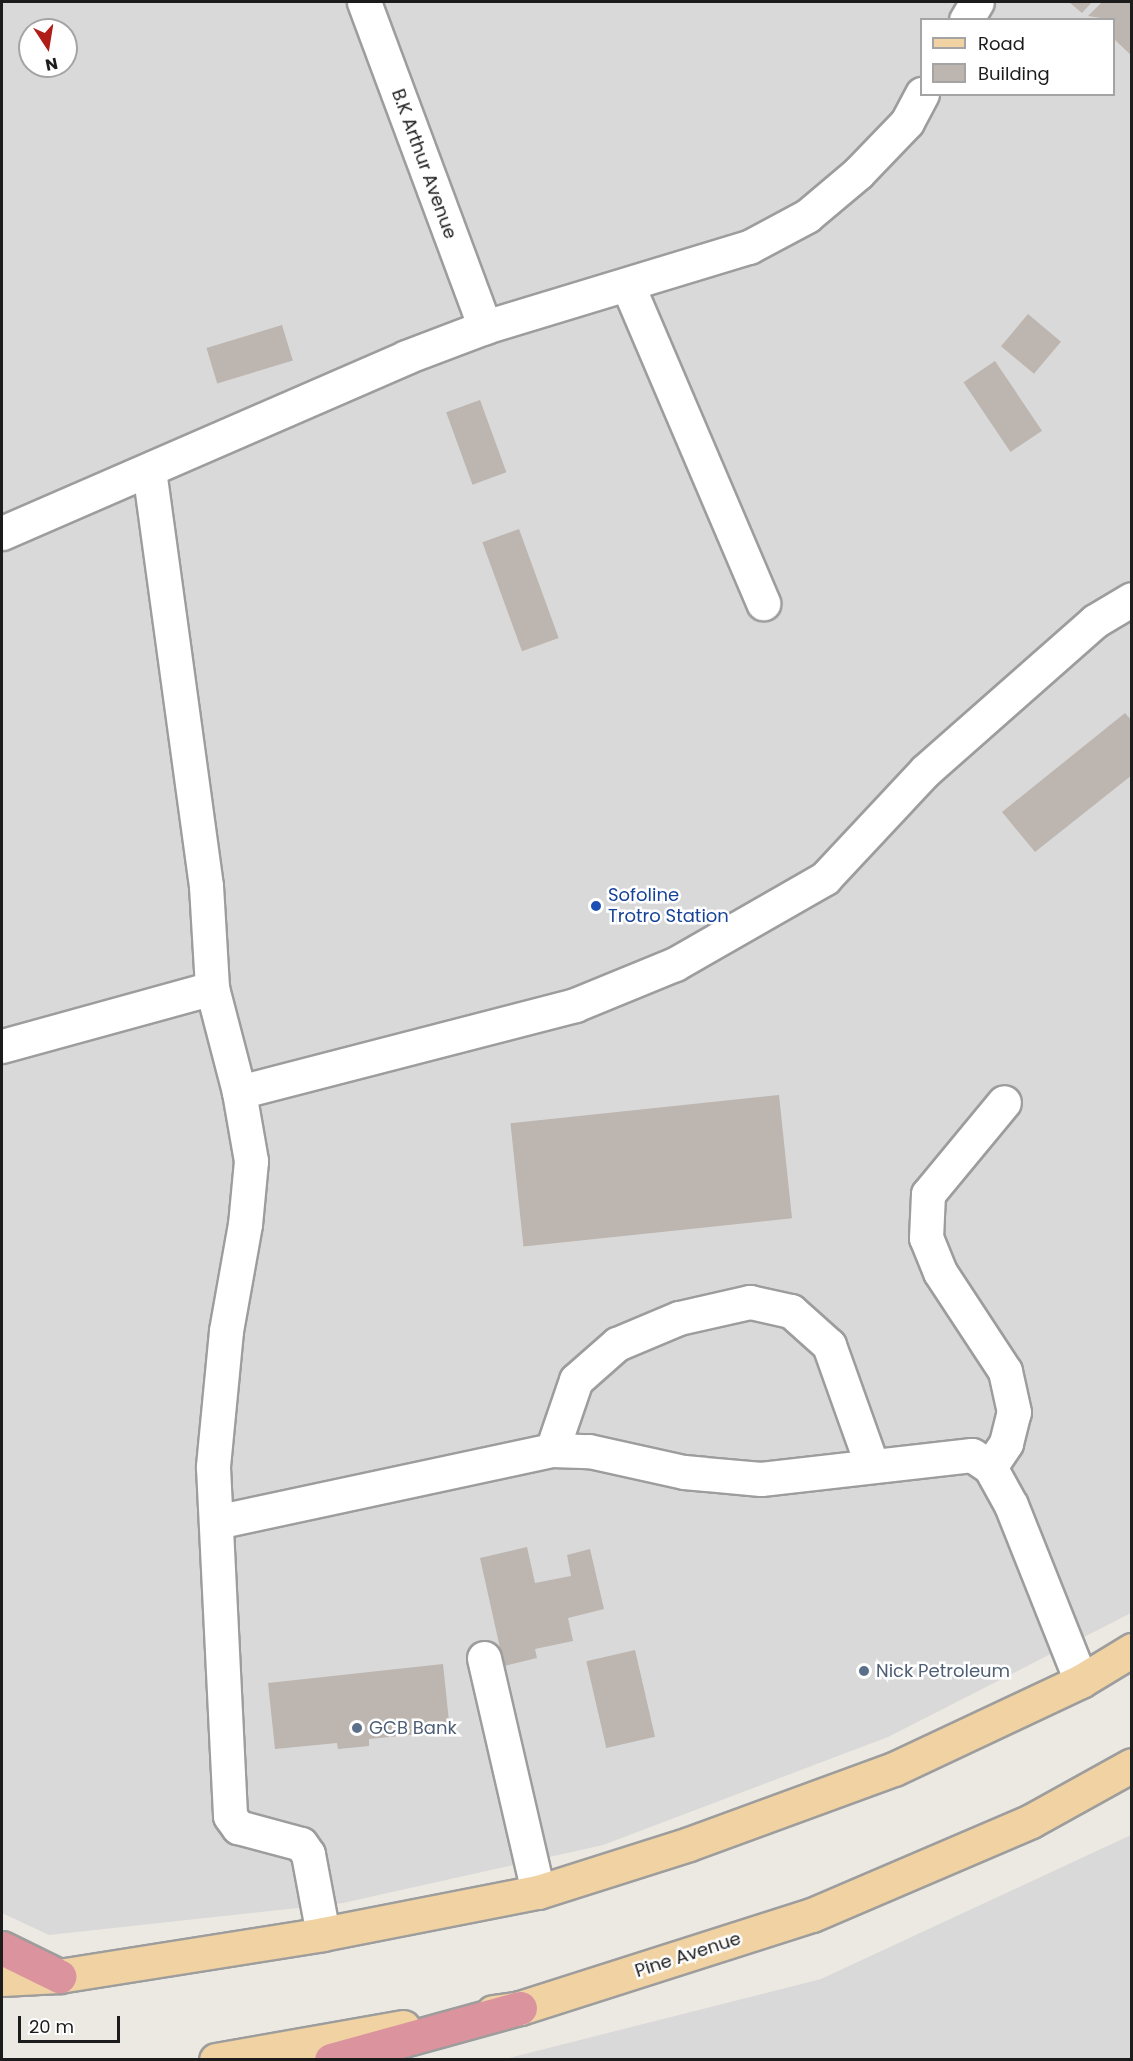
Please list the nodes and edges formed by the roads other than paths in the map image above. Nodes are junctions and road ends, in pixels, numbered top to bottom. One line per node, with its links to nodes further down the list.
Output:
1 (364, 2): 6 (street, B.K Arthur Avenue)
2 (977, 2): 3 (street)
3 (967, 18)
4 (921, 96): 5 (street)
5 (628, 286): 6 (street); 10 (street)
6 (485, 327): 7 (street)
7 (149, 470): 8 (street); 11 (street)
8 (2, 533)
9 (1131, 599): 13 (street)
10 (763, 603)
11 (212, 988): 12 (street); 13 (street)
12 (2, 1046)
13 (239, 1092): 18 (street)
14 (1004, 1102): 17 (street)
15 (552, 1450): 16 (street); 16 (street); 18 (street)
16 (872, 1466): 17 (street)
17 (990, 1467): 21 (street)
18 (216, 1522): 24 (street)
19 (1131, 1650): 21 (main road)
20 (484, 1658): 23 (street)
21 (1080, 1681): 23 (main road)
22 (1131, 1764): 28 (main road, Pine Avenue)
23 (538, 1892): 24 (main road)
24 (323, 1934): 26 (main road)
25 (2, 1948): 26 (highway)
26 (59, 1976): 27 (main road)
27 (2, 1979)
28 (520, 2008): 29 (main road, Pine Avenue); 30 (highway)
29 (216, 2060)
30 (331, 2060)

